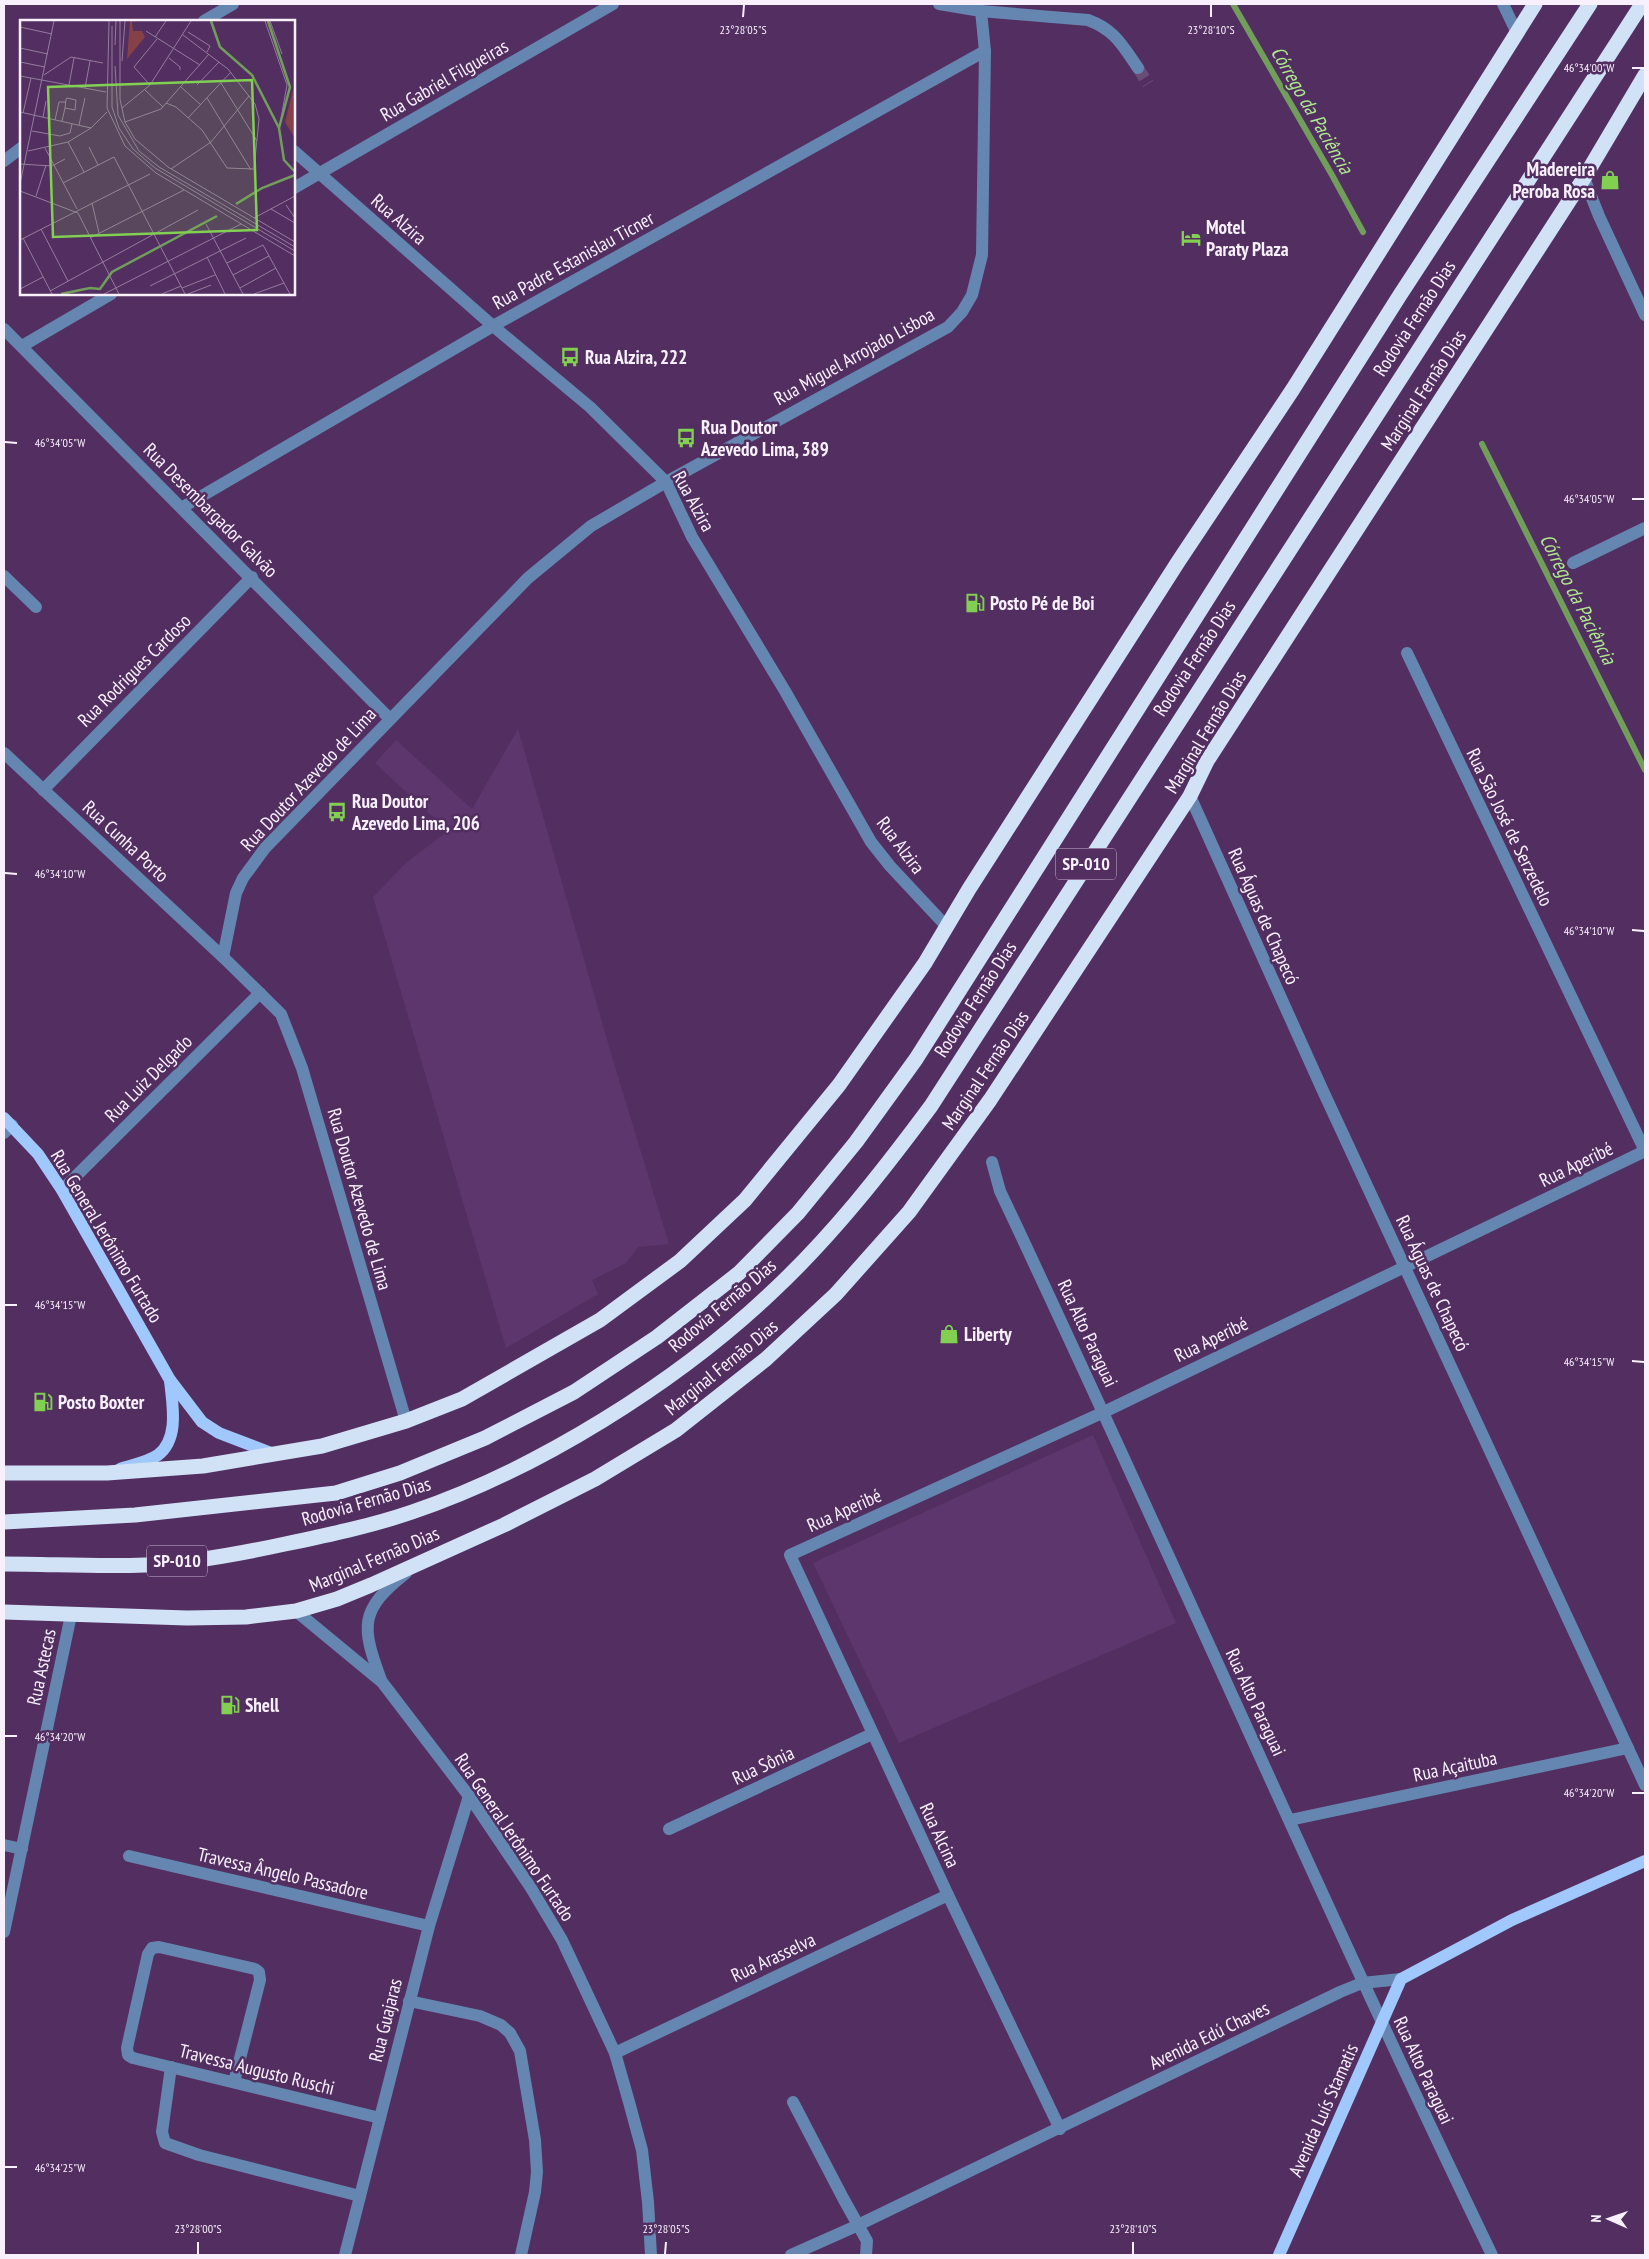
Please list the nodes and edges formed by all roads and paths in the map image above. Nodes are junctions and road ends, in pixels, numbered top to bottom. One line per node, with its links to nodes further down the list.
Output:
1 (234, 4): 9 (street)
2 (612, 4): 17 (street, Rua Gabriel Filgueiras)
3 (939, 4): 8 (street)
4 (1503, 4): 10 (street)
5 (1536, 4): 10 (highway)
6 (1590, 4): 51 (highway, Rodovia Fernão Dias / SP-010)
7 (1642, 4): 53 (highway, Rodovia Fernão Dias / SP-010)
8 (981, 11): 11 (street, Rua Miguel Arrojado Lisboa); 12 (street)
9 (206, 20)
10 (1517, 32): 37 (highway)
11 (985, 52): 22 (street, Rua Padre Estanislau Ticner); 25 (street, Rua Miguel Arrojado Lisboa)
12 (1138, 68)
13 (1645, 75): 18 (highway, Marginal Fernão Dias / SP-010)
14 (20, 149): 16 (street)
15 (295, 152): 17 (street, Rua Alzira)
16 (4, 160)
17 (319, 174): 19 (street, Rua Gabriel Filgueiras); 22 (street, Rua Alzira)
18 (1584, 178): 21 (street); 36 (highway, Marginal Fernão Dias / SP-010)
19 (295, 187)
20 (109, 295): 24 (street)
21 (1645, 315)
22 (493, 326): 25 (street, Rua Alzira); 26 (street, Rua Padre Estanislau Ticner)
23 (4, 328): 24 (street, Rua Desembargador Galvão)
24 (22, 346): 26 (street, Rua Desembargador Galvão)
25 (666, 482): 33 (street, Rua Doutor Azevedo de Lima); 37 (street, Rua Alzira)
26 (182, 507): 30 (street, Rua Desembargador Galvão)
27 (1645, 528): 28 (street)
28 (1573, 564)
29 (4, 576): 31 (street)
30 (252, 577): 33 (street, Rua Desembargador Galvão); 35 (street, Rua Rodrigues Cardoso)
31 (36, 607)
32 (1407, 653): 41 (street, Rua São José de Serzedelo)
33 (390, 719): 38 (street, Rua Doutor Azevedo de Lima)
34 (4, 753): 35 (street, Rua Cunha Porto)
35 (43, 790): 38 (street, Rua Cunha Porto)
36 (1190, 796): 44 (street, Rua Águas de Chapecó); 54 (highway, Marginal Fernão Dias / SP-010)
37 (947, 927): 47 (highway)
38 (223, 957): 39 (street, Rua Doutor Azevedo de Lima)
39 (260, 993): 43 (street, Rua Luiz Delgado); 47 (street, Rua Doutor Azevedo de Lima)
40 (7, 1126): 43 (main road, Rua General Jerônimo Furtado)
41 (1645, 1151): 44 (street, Rua Aperibé)
42 (992, 1162): 46 (street, Rua Alto Paraguai)
43 (62, 1190): 45 (main road, Rua General Jerônimo Furtado)
44 (1404, 1267): 46 (street, Rua Aperibé); 60 (street, Rua Águas de Chapecó)
45 (170, 1380): 48 (main road, Rua General Jerônimo Furtado); 50 (main road, Rua General Jerônimo Furtado)
46 (1104, 1412): 52 (street, Rua Aperibé); 63 (street, Rua Alto Paraguai)
47 (406, 1421): 48 (highway)
48 (276, 1455): 50 (highway)
49 (4, 1473): 50 (highway)
50 (107, 1473)
51 (4, 1522)
52 (790, 1555): 59 (street, Rua Alcina)
53 (4, 1564)
54 (418, 1564): 55 (highway, Marginal Fernão Dias / SP-010); 58 (street, Rua General Jerônimo Furtado)
55 (296, 1611): 57 (highway, Marginal Fernão Dias / SP-010); 58 (street, Rua General Jerônimo Furtado)
56 (4, 1612): 57 (highway, Marginal Fernão Dias / SP-010)
57 (71, 1615): 66 (street, Rua Astecas)
58 (382, 1682): 62 (street, Rua General Jerônimo Furtado)
59 (872, 1734): 64 (street, Rua Sônia); 69 (street, Rua Alcina)
60 (1628, 1748): 61 (street, Rua Águas de Chapecó); 63 (street, Rua Açaituba)
61 (1645, 1785)
62 (469, 1796): 70 (street, Rua Guajaras); 76 (street, Rua General Jerônimo Furtado)
63 (1290, 1820): 73 (street, Rua Alto Paraguai)
64 (670, 1829)
65 (4, 1845): 66 (street)
66 (22, 1849): 71 (street, Rua Astecas)
67 (129, 1856): 70 (street, Travessa Ângelo Passadore)
68 (1645, 1861): 72 (main road, Avenida Edú Chaves)
69 (948, 1895): 76 (street, Rua Arasselva); 81 (street, Rua Alcina)
70 (429, 1926): 74 (street, Rua Guajaras)
71 (4, 1932)
72 (1401, 1980): 73 (street, Avenida Edú Chaves); 75 (main road, Avenida Luís Stamatis)
73 (1362, 1983): 75 (street, Rua Alto Paraguai); 81 (street, Avenida Edú Chaves)
74 (409, 2001): 80 (street, Rua Guajaras); 85 (street)
75 (1382, 2025): 89 (main road, Avenida Luís Stamatis); 90 (street, Rua Alto Paraguai)
76 (614, 2053): 86 (street, Rua General Jerônimo Furtado)
77 (171, 2067): 78 (street, Travessa Augusto Ruschi); 78 (street, Travessa Augusto Ruschi); 82 (street)
78 (234, 2082): 80 (street, Travessa Augusto Ruschi)
79 (793, 2102): 83 (street)
80 (380, 2118): 82 (street, Rua Guajaras)
81 (1060, 2129): 83 (street, Avenida Edú Chaves)
82 (360, 2196): 84 (street, Rua Guajaras)
83 (858, 2225): 87 (street, Avenida Edú Chaves); 88 (street)
84 (345, 2255)
85 (521, 2255)
86 (651, 2255)
87 (791, 2255)
88 (866, 2255)
89 (1279, 2255)
90 (1492, 2255)

